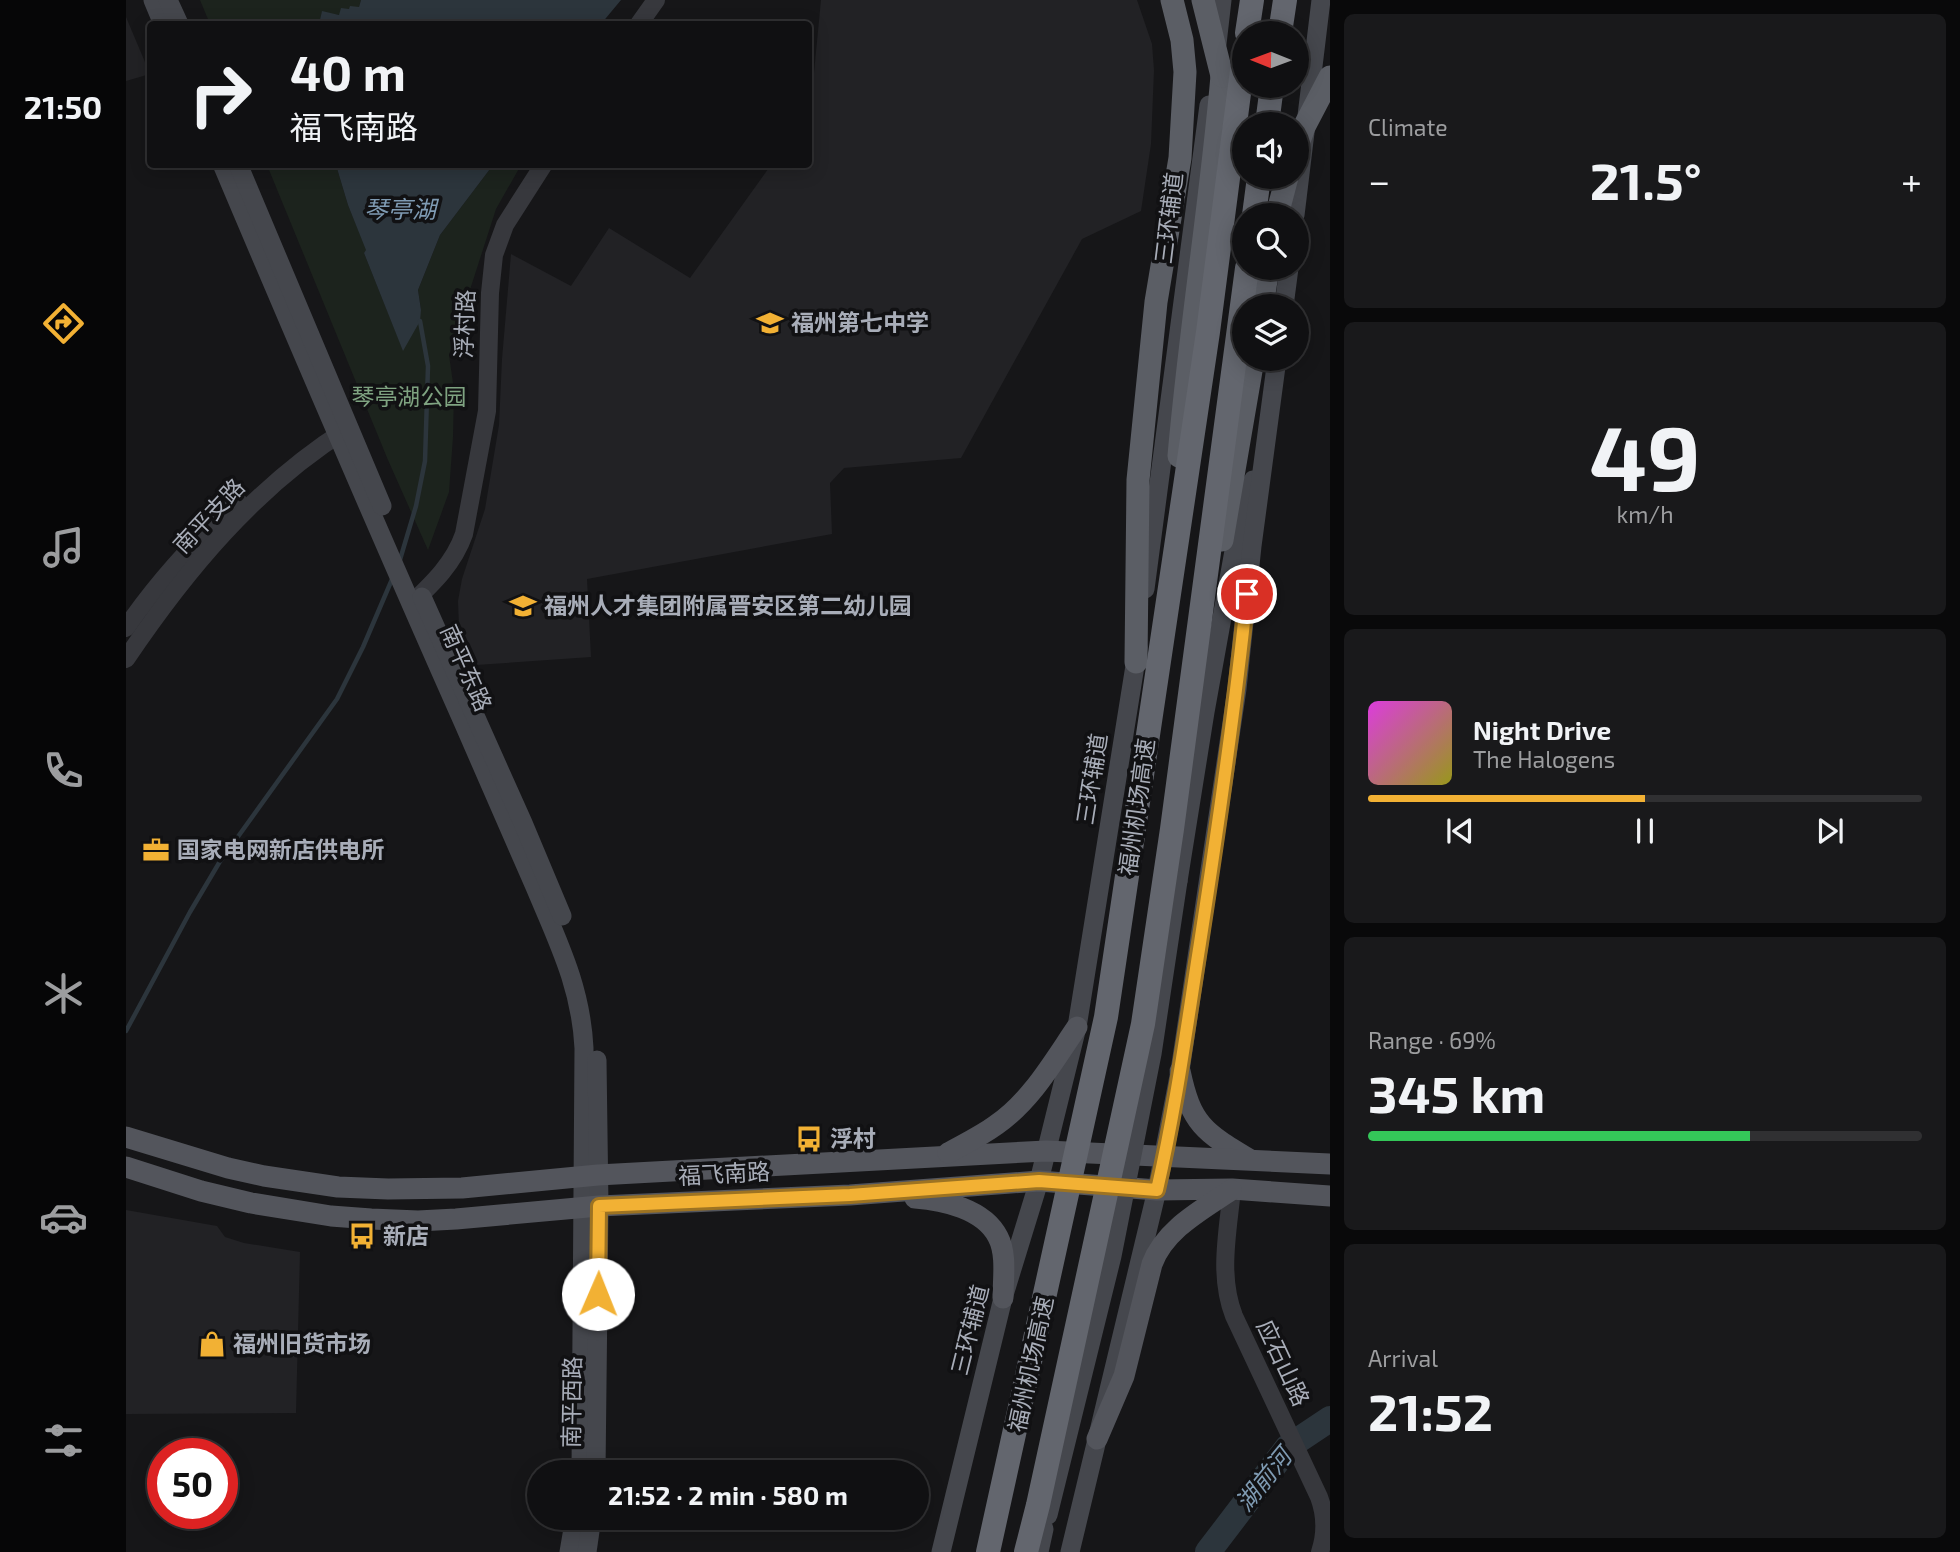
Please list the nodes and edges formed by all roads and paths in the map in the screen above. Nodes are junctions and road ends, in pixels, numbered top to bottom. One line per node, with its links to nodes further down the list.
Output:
1 (153, 0): 10 (main road)
2 (168, 0): 11 (main road)
3 (656, 0): 12 (street)
4 (1172, 0): 31 (highway)
5 (1203, 0): 28 (highway, bridge)
6 (1222, 0): 31 (main road, 三环辅道)
7 (1251, 0): 13 (highway)
8 (1285, 0): 14 (highway)
9 (1321, 0): 21 (main road)
10 (162, 21)
11 (178, 21)
12 (641, 21)
13 (1248, 21)
14 (1282, 21)
15 (1330, 77): 17 (highway, bridge)
16 (1238, 98): 28 (highway, 福州机场高速, bridge)
17 (1309, 117)
18 (224, 168): 25 (main road, 南平东路)
19 (240, 168): 25 (main road, 南平东路)
20 (541, 168): 27 (street, 浮村路)
21 (1296, 203)
22 (1245, 280): 32 (highway, 福州机场高速, bridge)
23 (1251, 371): 32 (highway, bridge)
24 (1275, 371): 26 (main road)
25 (340, 426): 27 (main road, 南平东路); 29 (street, 南平支路); 30 (street, 南平支路)
26 (1265, 443): 34 (main road); 62 (main road, bridge)
27 (413, 592): 44 (main road, 南平东路)
28 (1167, 607): 60 (highway, 福州机场高速, bridge)
29 (126, 628)
30 (126, 659)
31 (1136, 662): 33 (main road, 三环辅道)
32 (1172, 829): 61 (highway, 福州机场高速, bridge)
33 (1077, 1027): 38 (main road, 三环辅道); 39 (main road)
34 (1180, 1071): 40 (main road); 41 (main road)
35 (126, 1128): 37 (main road)
36 (126, 1138): 37 (main road, 福飞南路)
37 (161, 1149): 44 (main road, 福飞南路)
38 (1046, 1151): 39 (main road, 福飞南路); 40 (main road, 福飞南路); 45 (main road, 三环辅道)
39 (941, 1156): 44 (main road, 福飞南路)
40 (1165, 1157): 41 (main road, 福飞南路); 47 (main road)
41 (1251, 1160): 42 (main road, 福飞南路)
42 (1330, 1164)
43 (126, 1167): 50 (main road, 福飞南路)
44 (591, 1176): 50 (main road, 南平东路)
45 (1039, 1181): 47 (main road, 福飞南路); 48 (main road, 福飞南路); 51 (main road, 三环辅道)
46 (1232, 1189): 47 (main road, 福飞南路); 49 (main road, 福飞南路); 52 (main road); 64 (street, 应石山路)
47 (1157, 1190): 52 (main road)
48 (850, 1195): 50 (main road, 福飞南路); 51 (main road)
49 (1330, 1196)
50 (591, 1207): 53 (main road, 南平西路); 54 (main road, 南平西路)
51 (1003, 1297): 59 (main road, 三环辅道)
52 (1097, 1439): 63 (main road)
53 (581, 1460)
54 (596, 1460)
55 (573, 1530): 57 (main road)
56 (590, 1530): 58 (main road)
57 (569, 1552)
58 (586, 1552)
59 (941, 1552)
60 (988, 1552)
61 (1026, 1552)
62 (1039, 1552)
63 (1070, 1552)
64 (1320, 1552)

